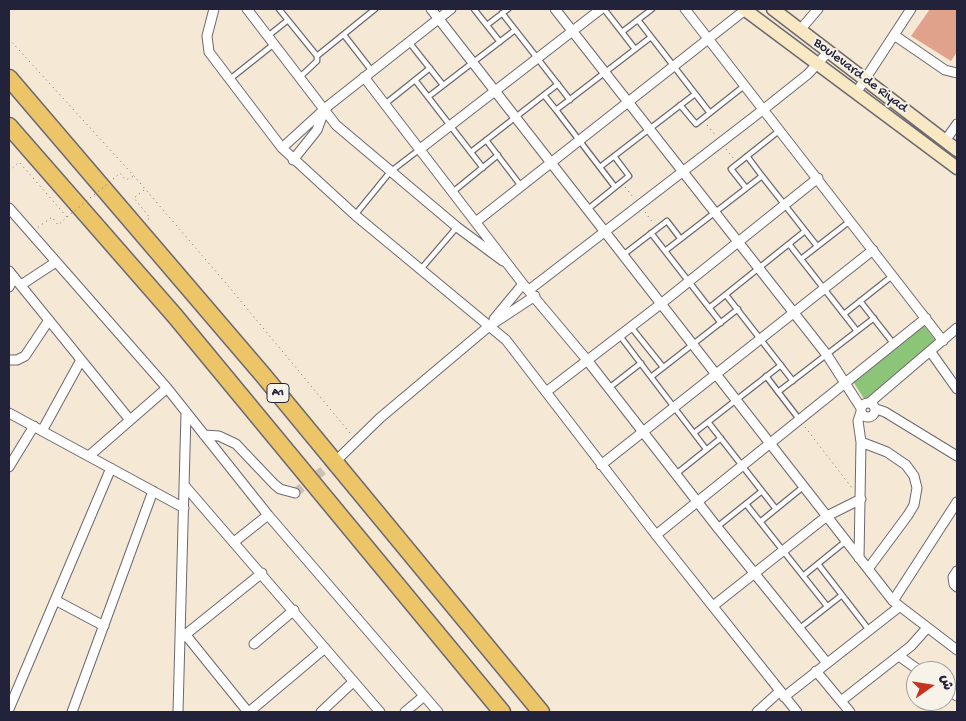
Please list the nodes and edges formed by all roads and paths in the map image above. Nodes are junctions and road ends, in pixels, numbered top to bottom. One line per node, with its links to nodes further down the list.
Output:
1 (214, 9): 50 (street)
2 (247, 9): 28 (street)
3 (279, 9): 19 (lane)
4 (375, 9): 26 (lane)
5 (431, 9): 18 (street)
6 (450, 9): 18 (street)
7 (474, 9): 21 (lane)
8 (508, 9): 17 (lane)
9 (555, 9): 24 (street)
10 (602, 9): 24 (street); 25 (lane)
11 (652, 9): 20 (lane)
12 (685, 9): 30 (street)
13 (744, 9): 30 (street); 40 (main road, Boulevard de Riyad)
14 (773, 9): 23 (main road, Boulevard de Riyad)
15 (818, 9): 23 (street)
16 (911, 9): 27 (street)
17 (502, 13): 21 (lane); 22 (lane)
18 (438, 18): 32 (street); 39 (street)
19 (288, 20): 28 (lane); 37 (lane)
20 (638, 20): 25 (lane); 29 (lane)
21 (487, 25): 33 (lane)
22 (515, 30): 33 (lane); 38 (lane)
23 (800, 30): 36 (main road, Boulevard de Riyad)
24 (572, 31): 38 (street); 44 (street)
25 (622, 32): 35 (lane)
26 (344, 34): 37 (lane); 43 (lane)
27 (894, 35): 45 (street); 49 (street)
28 (268, 36): 34 (street)
29 (651, 37): 35 (lane); 41 (lane)
30 (708, 38): 41 (street); 54 (street)
31 (9, 39): 92 (path)
32 (409, 42): 42 (lane); 43 (street)
33 (500, 42): 39 (lane)
34 (274, 44): 48 (street); 50 (lane)
35 (635, 49): 44 (lane)
36 (829, 51): 40 (street); 49 (main road, Boulevard de Riyad)
37 (317, 56): 48 (lane)
38 (537, 58): 52 (lane); 55 (street)
39 (472, 62): 53 (lane); 55 (street)
40 (818, 64): 56 (main road, Boulevard de Riyad); 64 (street)
41 (673, 66): 57 (lane); 61 (street)
42 (430, 68): 51 (lane); 53 (lane)
43 (372, 71): 46 (street)
44 (604, 73): 60 (lane); 61 (street)
45 (957, 73)
46 (364, 77): 62 (street); 66 (street)
47 (9, 78): 257 (highway, A1)
48 (299, 78): 66 (street)
49 (865, 78): 56 (street); 76 (main road, Boulevard de Riyad)
50 (230, 79): 77 (street)
51 (415, 80): 59 (lane); 62 (lane)
52 (558, 84): 58 (lane); 60 (lane)
53 (443, 85): 59 (lane)
54 (745, 85): 64 (street); 67 (lane)
55 (495, 91): 68 (street); 71 (street)
56 (856, 93): 88 (main road, Boulevard de Riyad)
57 (695, 94): 63 (lane); 67 (lane)
58 (544, 95): 65 (lane); 68 (lane)
59 (428, 97): 71 (lane)
60 (570, 100): 65 (lane)
61 (627, 102): 72 (street); 75 (street)
62 (385, 104): 78 (street)
63 (680, 105): 67 (lane); 72 (lane)
64 (764, 109): 73 (street); 91 (street)
65 (556, 110): 75 (lane)
66 (324, 111): 77 (street); 84 (street); 90 (street)
67 (710, 113)
68 (516, 117): 74 (lane); 85 (street)
69 (957, 124): 76 (street)
70 (9, 126): 256 (highway, A1)
71 (451, 126): 78 (street); 80 (lane)
72 (649, 129): 82 (lane); 91 (street)
73 (780, 130): 83 (lane); 94 (street)
74 (486, 140): 80 (lane); 81 (lane)
75 (579, 140): 85 (street); 86 (lane)
76 (945, 141): 79 (main road, Boulevard de Riyad)
77 (282, 148): 84 (street)
78 (420, 149): 90 (lane); 101 (street)
79 (957, 150)
80 (471, 152): 87 (lane)
81 (498, 155): 87 (lane); 97 (lane)
82 (614, 156): 86 (lane); 98 (lane)
83 (747, 156): 93 (lane); 99 (lane)
84 (293, 160): 107 (street)
85 (551, 162): 97 (street); 104 (street)
86 (600, 166): 98 (lane)
87 (483, 168): 101 (lane)
88 (957, 168)
89 (9, 171): 108 (path)
90 (390, 172): 107 (lane); 111 (street)
91 (683, 172): 105 (street); 113 (street)
92 (134, 176): 95 (path); 100 (path)
93 (762, 176): 99 (lane); 102 (lane)
94 (818, 178): 102 (street); 110 (street)
95 (112, 180): 96 (path); 108 (path, bridge)
96 (117, 185)
97 (521, 186): 109 (street)
98 (615, 187): 104 (lane)
99 (746, 188): 105 (lane)
100 (144, 189): 106 (path); 188 (path)
101 (454, 191): 109 (street)
102 (785, 205): 112 (lane); 117 (street)
103 (9, 208): 114 (street)
104 (588, 209): 113 (street)
105 (714, 212): 116 (lane); 117 (street)
106 (142, 214)
107 (355, 215): 127 (street)
108 (67, 217): 114 (path)
109 (477, 221): 125 (street)
110 (850, 221): 119 (lane); 120 (street)
111 (457, 226): 125 (street); 127 (lane)
112 (805, 231): 118 (lane); 119 (lane)
113 (606, 232): 122 (street); 134 (street)
114 (30, 233): 124 (street)
115 (651, 233): 116 (lane); 121 (lane); 122 (lane)
116 (680, 238): 121 (lane)
117 (738, 242): 126 (street); 130 (street)
118 (789, 244): 123 (lane); 126 (lane)
119 (817, 246): 123 (lane)
120 (872, 250): 129 (street); 133 (street)
121 (665, 251): 130 (lane)
122 (623, 254): 137 (street)
123 (801, 259): 133 (lane)
124 (56, 262): 131 (street); 168 (street)
125 (511, 267): 134 (street)
126 (759, 268): 135 (lane); 140 (street)
127 (420, 270): 146 (street)
128 (11, 274): 131 (street); 132 (street)
129 (892, 276): 136 (lane); 143 (street)
130 (689, 282): 137 (street); 138 (lane)
131 (21, 285): 144 (street)
132 (9, 287)
133 (824, 289): 140 (street); 141 (lane)
134 (529, 290): 146 (street); 146 (street); 159 (street)
135 (726, 295): 138 (lane); 139 (lane)
136 (860, 301): 141 (lane); 142 (lane)
137 (662, 303): 147 (street); 153 (street)
138 (709, 308): 145 (lane)
139 (738, 310): 145 (lane); 151 (lane)
140 (794, 312): 151 (street); 156 (street)
141 (844, 314): 149 (lane)
142 (874, 318): 149 (lane); 154 (lane)
143 (926, 318): 152 (street); 154 (street)
144 (49, 320): 157 (street); 158 (street)
145 (721, 323): 153 (lane)
146 (488, 327): 171 (street); 188 (street)
147 (631, 327): 150 (street); 162 (lane)
148 (957, 328): 152 (street)
149 (857, 331): 156 (lane)
150 (620, 336): 159 (street); 160 (lane)
151 (760, 339): 161 (lane); 163 (street)
152 (943, 341): 155 (street)
153 (694, 344): 162 (lane); 163 (street)
154 (894, 344): 167 (street)
155 (930, 351): 170 (street); 175 (street)
156 (827, 355): 166 (lane); 167 (street)
157 (9, 360)
158 (82, 360): 179 (street); 182 (street)
159 (588, 360): 169 (street); 171 (street)
160 (641, 363): 165 (lane); 169 (lane)
161 (781, 365): 164 (lane); 166 (lane)
162 (663, 367): 165 (lane)
163 (717, 373): 173 (street); 174 (street)
164 (766, 376): 172 (lane); 173 (lane)
165 (651, 377): 174 (lane)
166 (793, 381): 172 (lane)
167 (849, 387): 175 (street); 178 (street)
168 (167, 388): 177 (street); 179 (street)
169 (609, 388): 183 (street)
170 (957, 389)
171 (546, 392): 194 (street)
172 (778, 392): 178 (lane)
173 (737, 398): 180 (lane); 189 (street)
174 (674, 407): 183 (street); 184 (lane)
175 (868, 407): 187 (street); 187 (street); 193 (street)
176 (9, 413): 181 (street)
177 (186, 413): 185 (street); 199 (street)
178 (799, 419): 189 (street); 204 (path)
179 (130, 420): 191 (street)
180 (708, 422): 184 (lane); 186 (lane)
181 (34, 426): 182 (street); 196 (street)
182 (42, 431): 191 (street)
183 (643, 433): 194 (street); 198 (street)
184 (694, 433): 190 (lane)
185 (204, 435): 203 (street); 210 (street)
186 (721, 438): 190 (lane); 195 (lane)
187 (861, 440): 204 (street); 220 (street)
188 (356, 441): 192 (street)
189 (770, 442): 195 (street); 200 (street)
190 (706, 449): 198 (lane)
191 (89, 456): 197 (street)
192 (341, 456)
193 (957, 456)
194 (601, 465): 214 (street)
195 (742, 466): 202 (lane); 205 (street)
196 (9, 467)
197 (111, 468): 201 (street); 227 (street)
198 (676, 474): 205 (street)
199 (184, 485): 208 (street); 215 (street)
200 (805, 486): 209 (lane); 211 (street)
201 (153, 491): 208 (street); 232 (street)
202 (762, 491): 207 (lane); 209 (lane)
203 (295, 493)
204 (860, 499): 211 (street); 218 (street)
205 (698, 502): 213 (street); 214 (street)
206 (957, 502): 228 (street)
207 (746, 504): 212 (lane); 213 (lane)
208 (184, 508): 236 (street)
209 (776, 509): 212 (lane)
210 (268, 515): 215 (street); 246 (street)
211 (827, 516): 216 (street); 217 (street)
212 (760, 522): 217 (lane)
213 (717, 527): 223 (street)
214 (656, 535): 229 (street)
215 (234, 542): 222 (street)
216 (846, 542): 218 (street); 219 (lane)
217 (783, 550): 223 (street); 224 (lane)
218 (859, 558): 220 (street)
219 (818, 564): 224 (lane); 226 (lane)
220 (868, 569): 228 (street)
221 (957, 571): 225 (street)
222 (262, 573): 231 (street); 236 (street)
223 (755, 573): 229 (street); 233 (street)
224 (803, 576): 230 (lane)
225 (957, 587)
226 (842, 595): 230 (lane); 235 (lane)
227 (55, 600): 232 (street); 248 (street)
228 (896, 604): 234 (street); 235 (street)
229 (712, 606): 245 (street)
230 (827, 606): 233 (lane)
231 (294, 610): 237 (street); 238 (street)
232 (104, 626): 249 (street)
233 (800, 628): 242 (street)
234 (927, 628): 239 (street); 240 (street)
235 (869, 630): 242 (street)
236 (183, 636): 250 (street); 251 (street)
237 (254, 644)
238 (325, 648): 244 (street); 251 (street)
239 (957, 650)
240 (898, 656): 241 (street); 247 (street)
241 (906, 661)
242 (827, 662): 243 (street)
243 (816, 671): 245 (street); 247 (street)
244 (353, 682): 252 (street); 253 (street)
245 (782, 694): 258 (street); 259 (street)
246 (424, 696): 254 (street); 255 (street)
247 (841, 701): 260 (street)
248 (9, 709)
249 (72, 712)
250 (178, 712)
251 (248, 712)
252 (321, 712)
253 (380, 712)
254 (405, 712)
255 (438, 712)
256 (502, 712)
257 (541, 712)
258 (757, 712)
259 (797, 712)
260 (850, 712)

